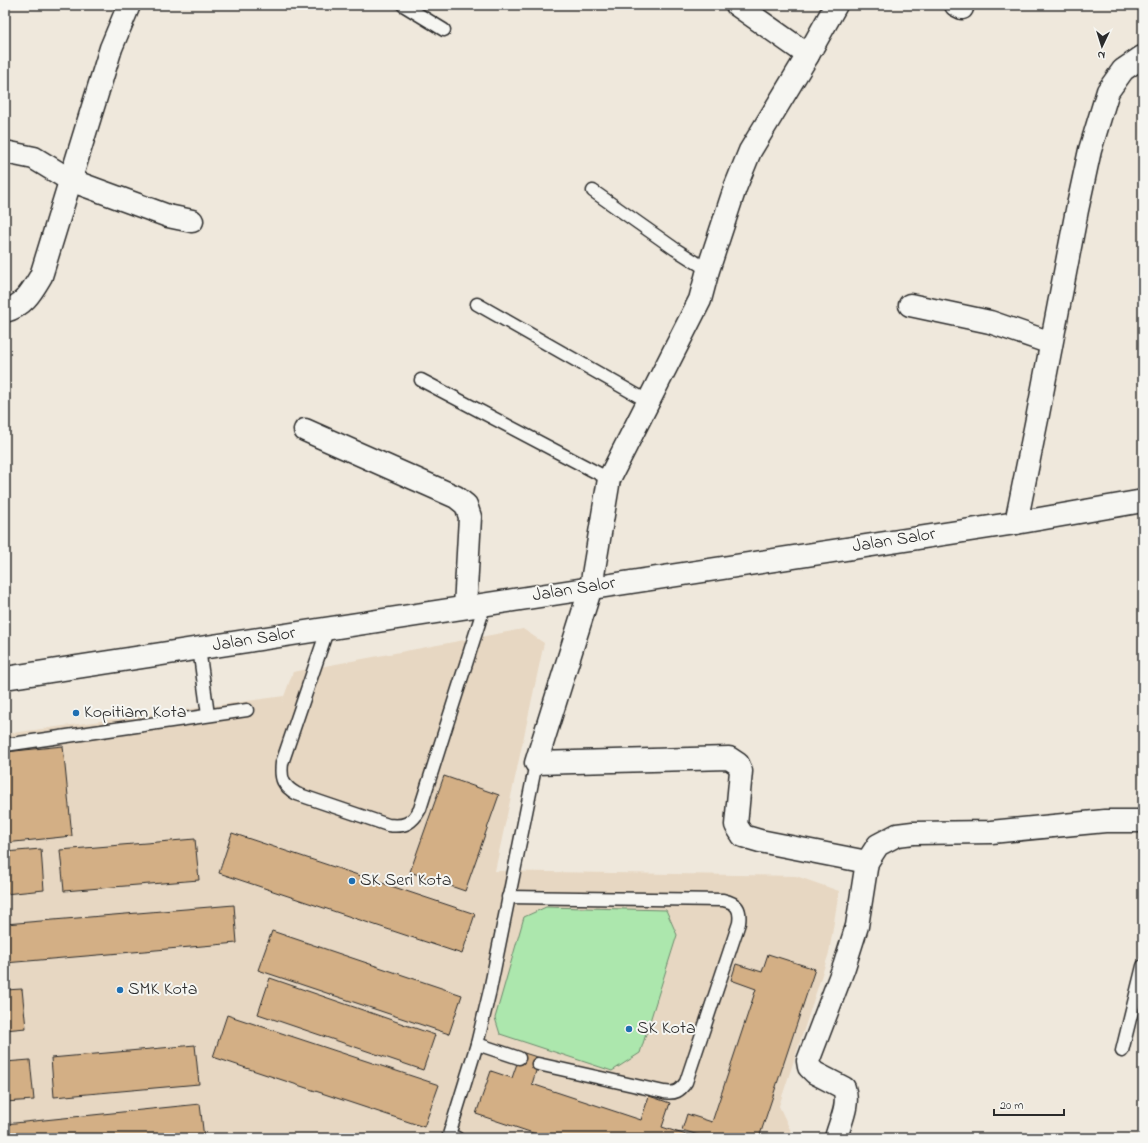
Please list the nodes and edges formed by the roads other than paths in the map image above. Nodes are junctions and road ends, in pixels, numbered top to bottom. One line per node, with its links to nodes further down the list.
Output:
1 (129, 5): 9 (street)
2 (403, 5): 5 (lane)
3 (737, 5): 6 (street)
4 (836, 5): 6 (street)
5 (444, 30)
6 (808, 55): 12 (street)
7 (1142, 57): 16 (street)
8 (5, 152): 9 (street)
9 (70, 180): 11 (street); 15 (street)
10 (593, 191): 12 (lane)
11 (192, 221)
12 (708, 270): 18 (street)
13 (477, 304): 18 (lane)
14 (910, 305): 16 (street)
15 (5, 311)
16 (1051, 342): 22 (street)
17 (421, 380): 20 (lane)
18 (649, 402): 20 (street)
19 (305, 430): 24 (street)
20 (609, 479): 23 (street)
21 (1143, 501): 22 (street, Jalan Salor)
22 (1016, 523): 23 (street, Jalan Salor)
23 (591, 588): 24 (street, Jalan Salor); 31 (street)
24 (475, 605): 25 (street, Jalan Salor); 25 (lane)
25 (328, 628): 26 (street, Jalan Salor)
26 (199, 648): 27 (street, Jalan Salor); 29 (lane)
27 (5, 678)
28 (247, 710): 29 (lane)
29 (208, 716): 30 (lane)
30 (5, 745)
31 (536, 763): 33 (street); 34 (lane)
32 (1143, 821): 33 (street)
33 (867, 862): 41 (street)
34 (508, 897): 36 (lane); 39 (lane)
35 (1143, 966): 37 (lane)
36 (476, 1044): 38 (lane); 40 (lane)
37 (1122, 1051)
38 (519, 1058)
39 (538, 1064)
40 (457, 1138)
41 (836, 1138)

